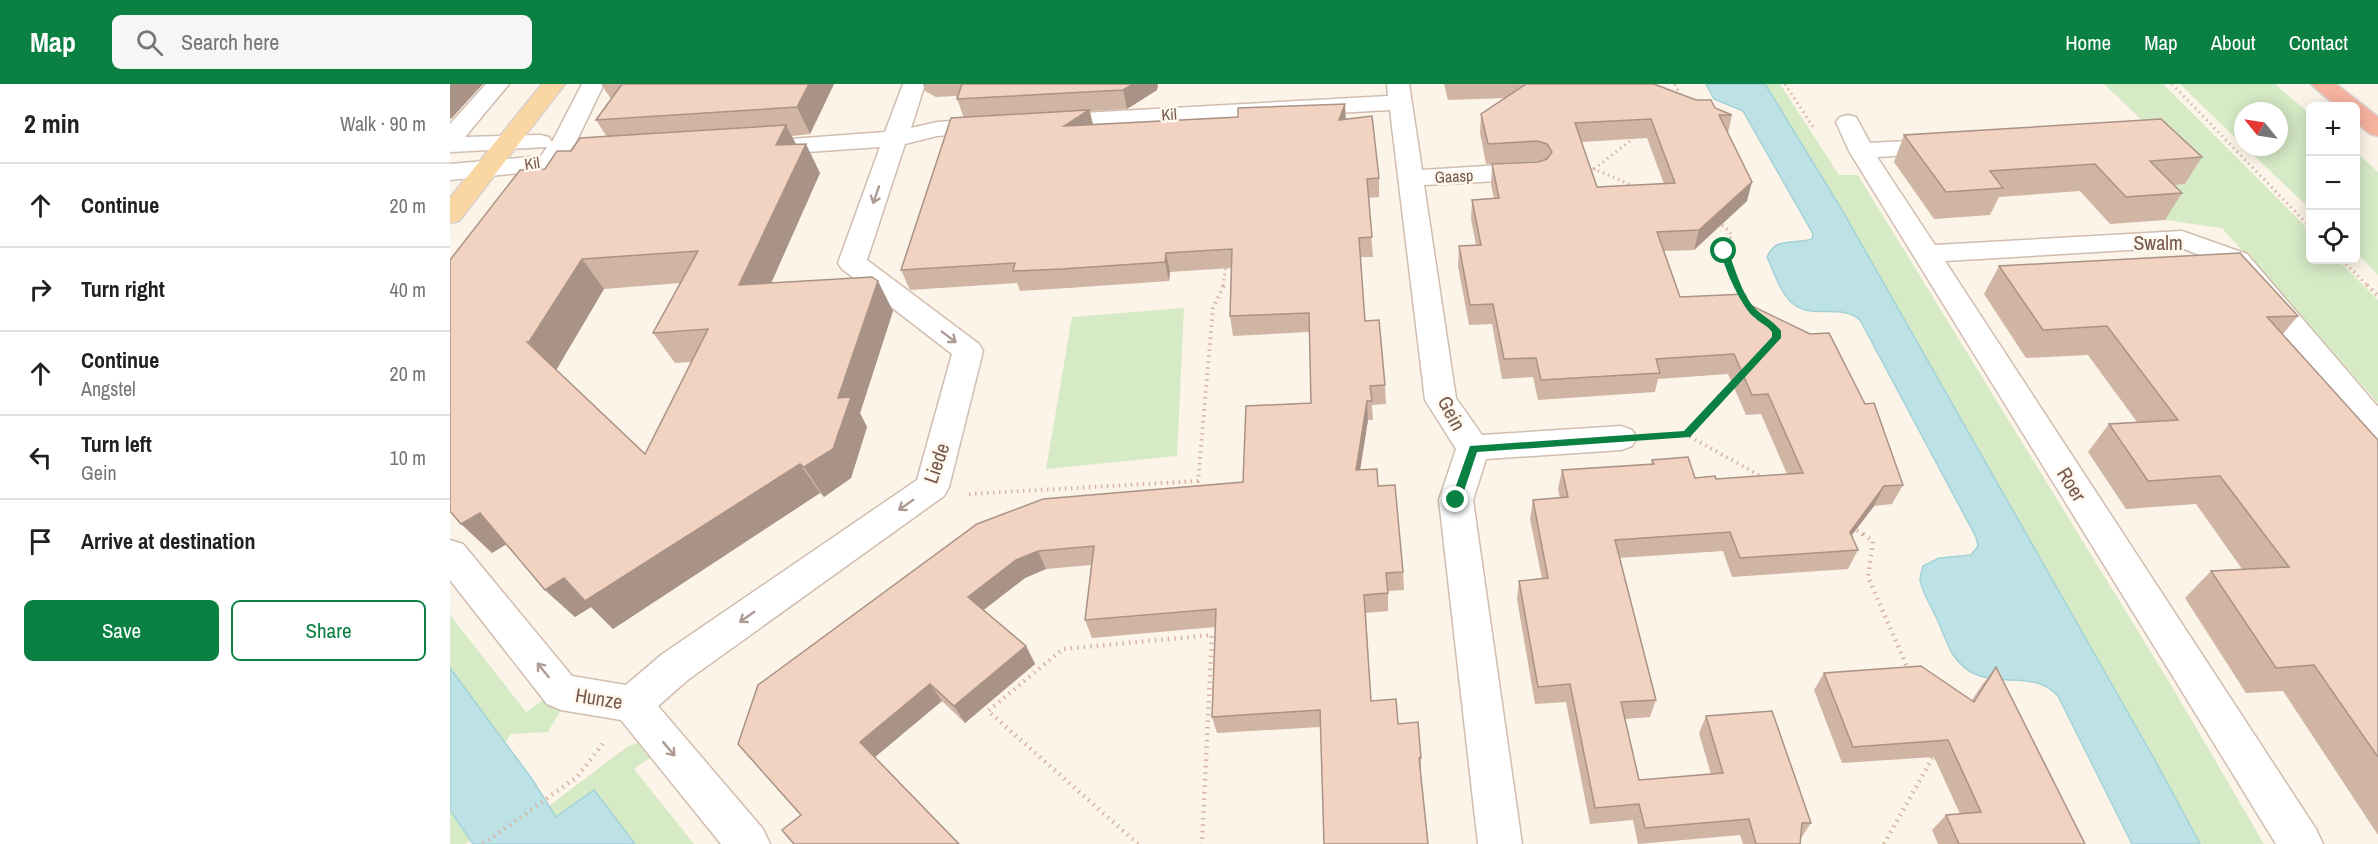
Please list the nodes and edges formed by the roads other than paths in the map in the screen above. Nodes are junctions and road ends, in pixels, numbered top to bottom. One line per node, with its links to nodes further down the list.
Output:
1 (498, 84): 11 (street)
2 (554, 84): 13 (main road)
3 (593, 84): 17 (street)
4 (914, 84): 10 (street)
5 (2322, 84): 7 (highway)
6 (1400, 93): 10 (street, Kil); 21 (street, Gein)
7 (2345, 102)
8 (2360, 115): 9 (highway)
9 (2378, 129)
10 (897, 131): 12 (street, Kil); 29 (street, Liede, one-way to 29)
11 (450, 139)
12 (741, 141)
13 (508, 142): 14 (street, Kil); 17 (street, Kil); 18 (main road)
14 (450, 145)
15 (1968, 145): 24 (street, Roer)
16 (615, 148): 17 (street, Kil)
17 (557, 151): 18 (street, Kil); 22 (street)
18 (486, 170): 20 (street, Kil); 23 (main road)
19 (1535, 171): 21 (street, Gaasp)
20 (450, 172)
21 (1409, 178): 27 (street, Gein)
22 (529, 189)
23 (450, 215)
24 (1927, 254): 25 (street, Swalm); 32 (street, Roer)
25 (2378, 429)
26 (1621, 438): 27 (street)
27 (1473, 448): 31 (street, Gein)
28 (450, 554): 29 (street, Hunze, one-way to 28)
29 (632, 704): 30 (street, Hunze, one-way to 30)
30 (748, 844)
31 (1500, 844)
32 (2301, 844)

